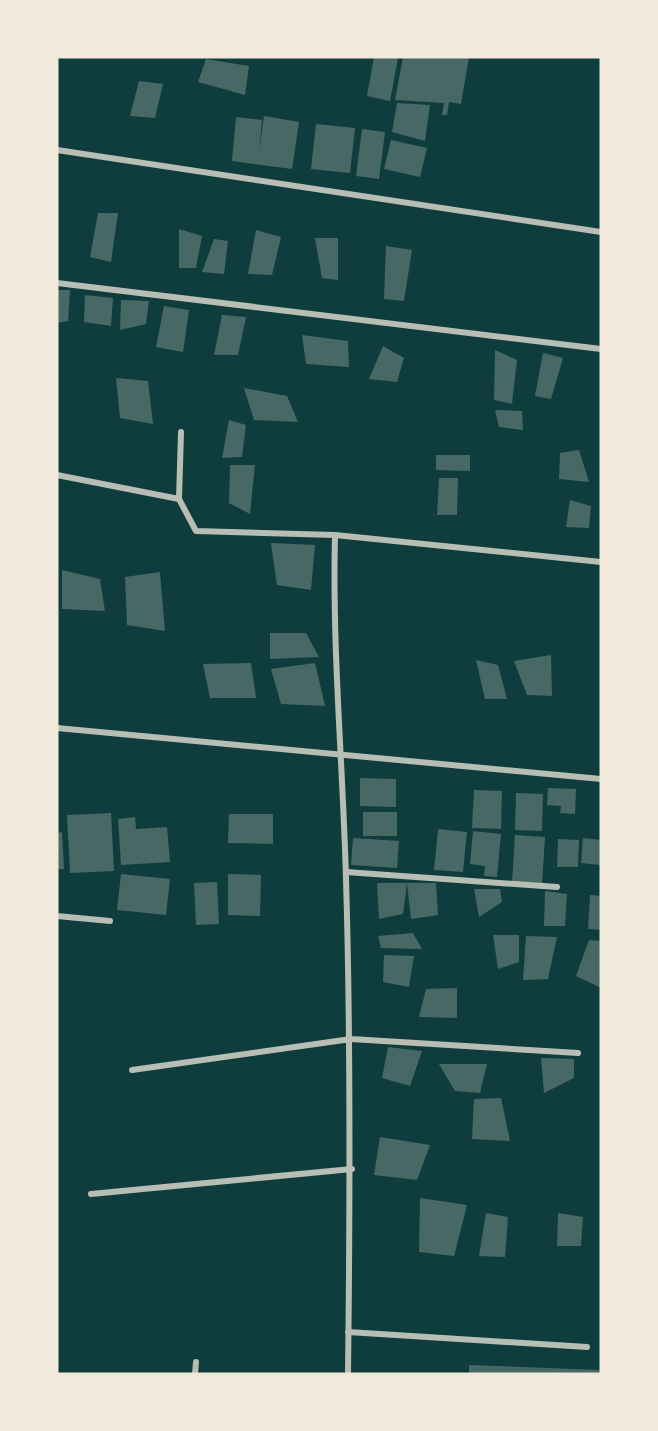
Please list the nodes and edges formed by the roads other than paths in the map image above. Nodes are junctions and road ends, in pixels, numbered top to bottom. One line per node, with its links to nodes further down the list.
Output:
1 (57, 150): 2 (street)
2 (601, 231)
3 (57, 283): 4 (street)
4 (601, 349)
5 (181, 432): 7 (street)
6 (57, 475): 7 (street)
7 (179, 499): 8 (street)
8 (336, 535): 9 (street); 11 (street)
9 (601, 561)
10 (57, 728): 11 (street)
11 (339, 755): 12 (street); 13 (street)
12 (601, 778)
13 (346, 872): 14 (street); 17 (street)
14 (557, 887)
15 (57, 916): 16 (street)
16 (110, 921)
17 (351, 1039): 18 (street); 19 (street); 20 (street)
18 (578, 1053)
19 (132, 1070)
20 (351, 1169): 21 (street); 22 (street)
21 (91, 1194)
22 (348, 1332): 23 (street); 26 (street)
23 (587, 1347)
24 (196, 1362): 25 (street)
25 (195, 1374)
26 (348, 1374)

